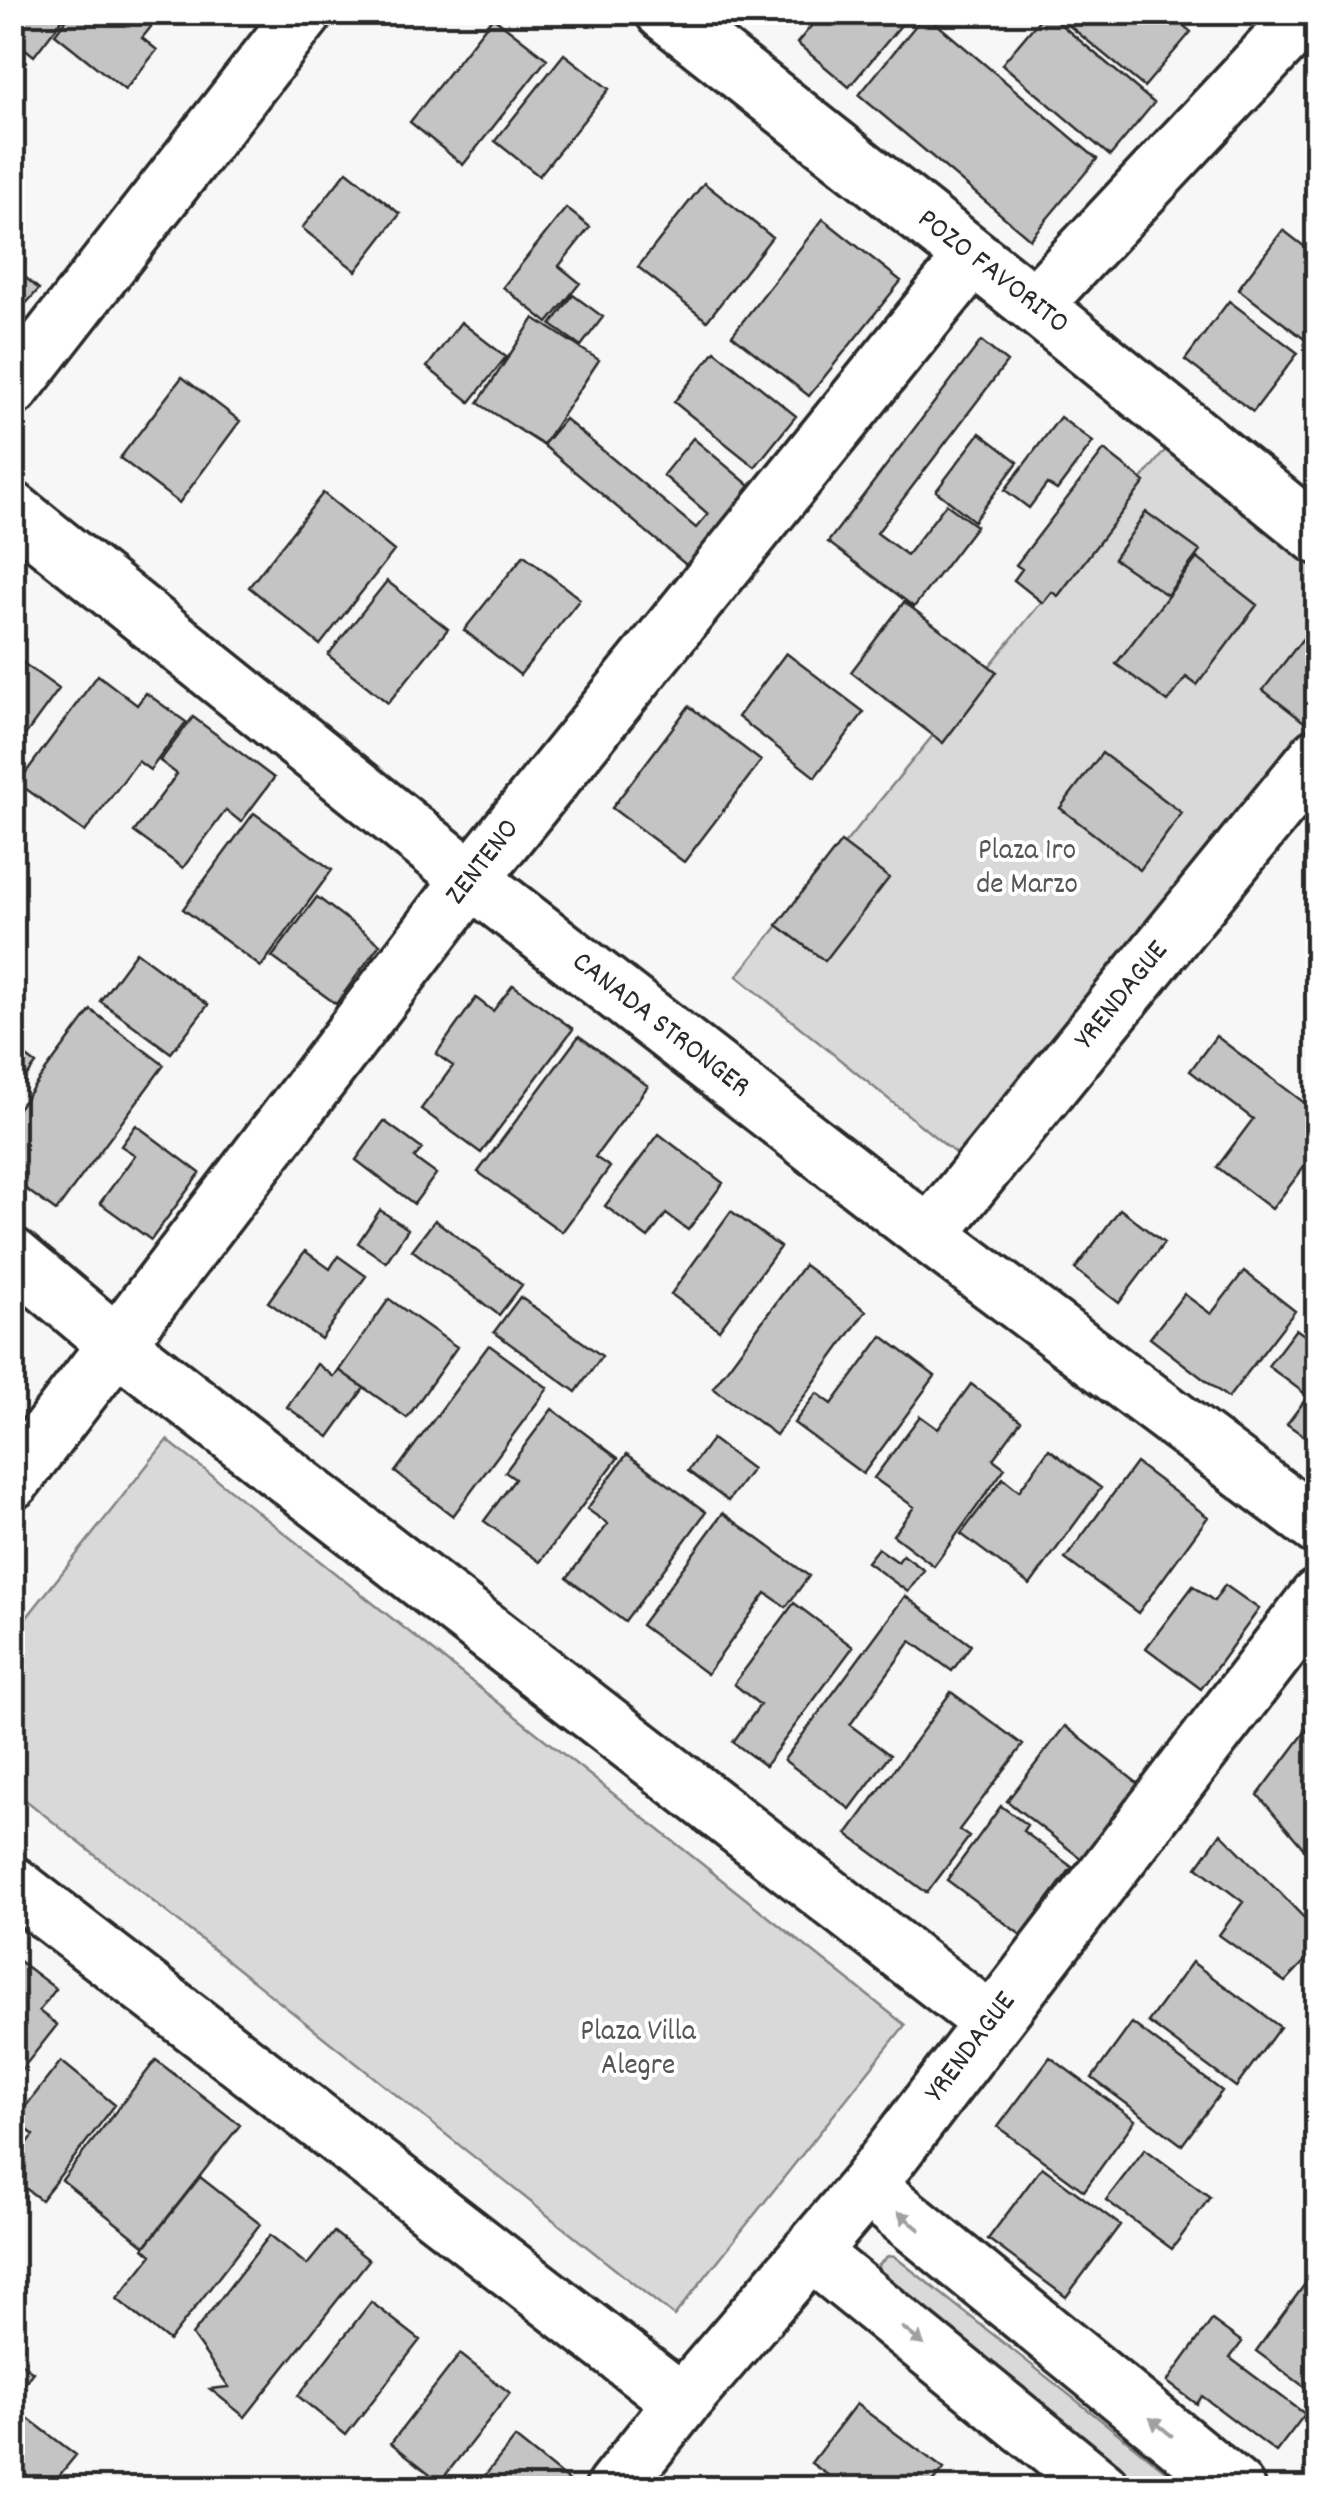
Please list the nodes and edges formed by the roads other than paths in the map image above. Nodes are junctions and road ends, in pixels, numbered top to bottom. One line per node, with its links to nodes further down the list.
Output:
1 (304, 12): 6 (street)
2 (664, 12): 4 (street, POZO FAVORITO)
3 (1308, 12): 5 (street)
4 (972, 258): 5 (street, POZO FAVORITO); 10 (street, ZENTENO)
5 (1034, 305): 8 (street, POZO FAVORITO)
6 (12, 388)
7 (12, 510): 10 (street, CANADA STRONGER)
8 (1318, 536)
9 (1318, 756): 11 (street, YRENDAGUE)
10 (471, 879): 11 (street, CANADA STRONGER); 13 (street, ZENTENO)
11 (929, 1236): 15 (street, CANADA STRONGER)
12 (12, 1256): 13 (street)
13 (118, 1345): 14 (street, ZENTENO); 18 (street)
14 (12, 1481)
15 (1318, 1528)
16 (1318, 1597): 18 (street, YRENDAGUE)
17 (12, 1884): 21 (street)
18 (991, 2022): 19 (street, YRENDAGUE)
19 (867, 2186): 20 (street, YRENDAGUE); 24 (street, one-way to 19)
20 (810, 2252): 21 (street, YRENDAGUE); 23 (street, one-way to 23)
21 (682, 2402): 22 (street, YRENDAGUE)
22 (614, 2488)
23 (1102, 2488)
24 (1236, 2488)

